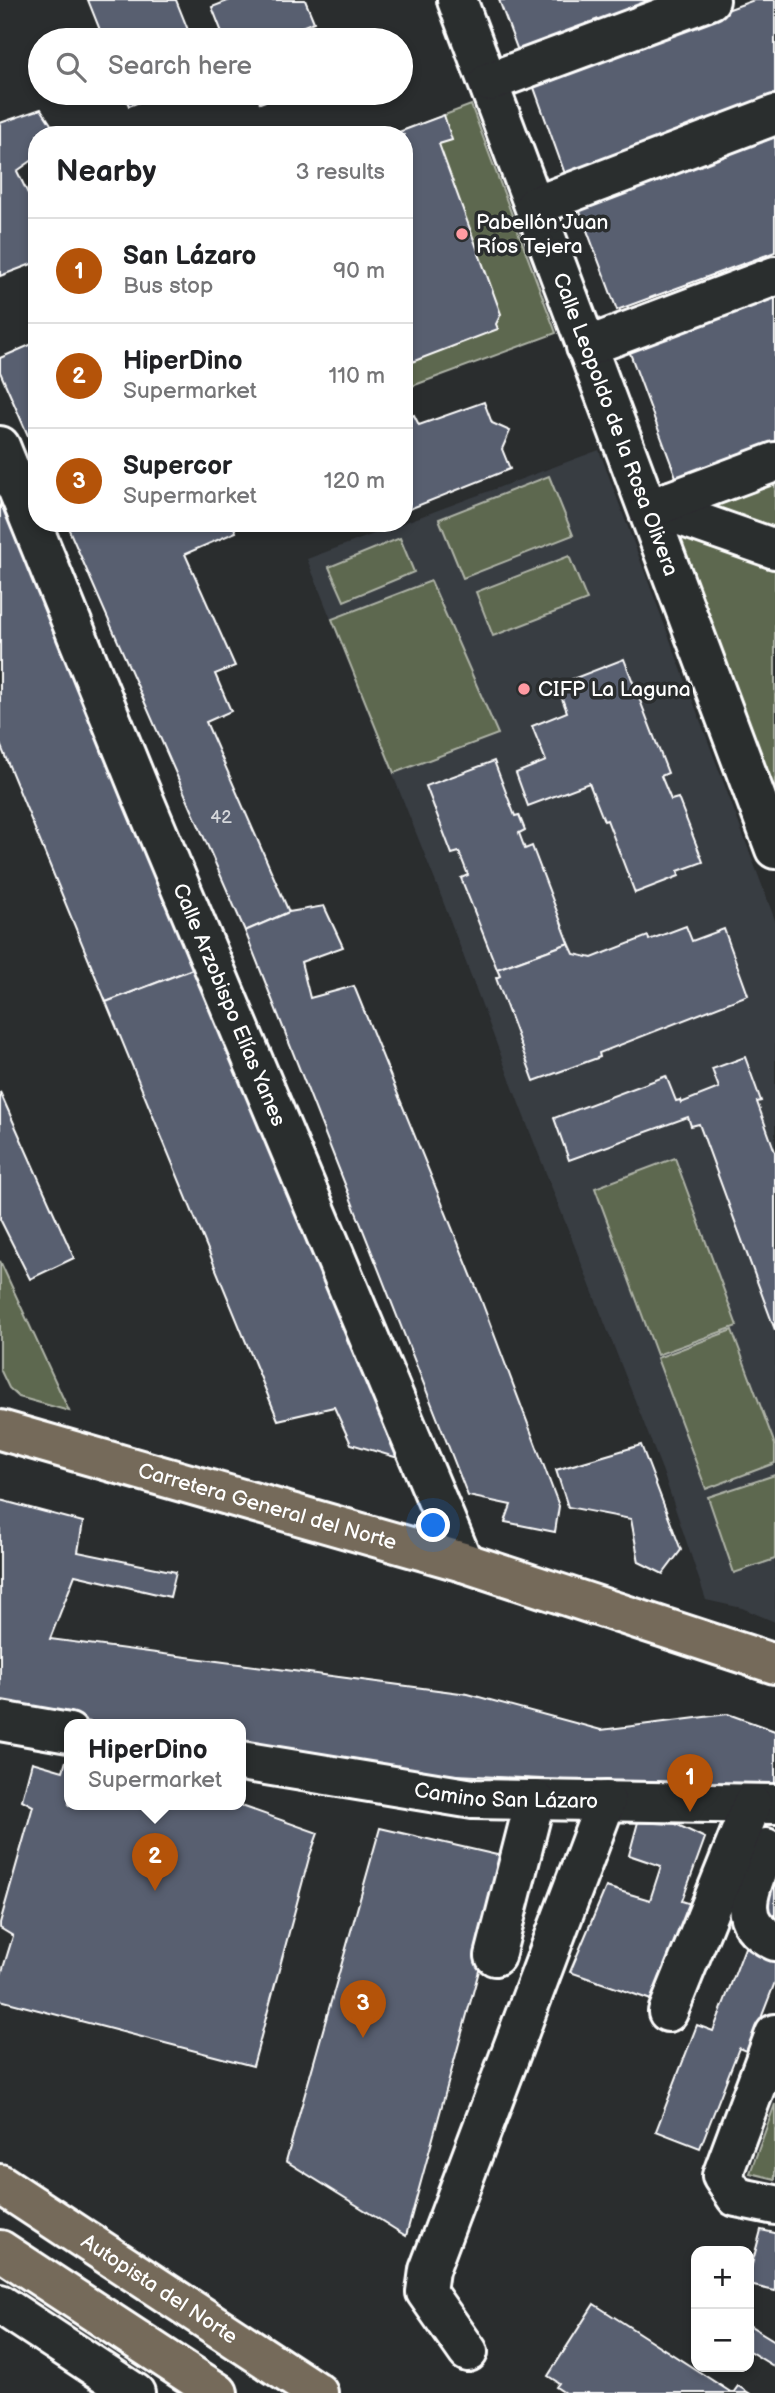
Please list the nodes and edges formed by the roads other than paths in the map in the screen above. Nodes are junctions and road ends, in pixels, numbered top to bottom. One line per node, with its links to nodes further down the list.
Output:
1 (457, 0): 3 (street, Calle Leopoldo de la Rosa Olivera)
2 (710, 0): 3 (street)
3 (489, 82): 5 (street, Calle Leopoldo de la Rosa Olivera)
4 (775, 115): 5 (street)
5 (535, 206): 7 (street, Calle Leopoldo de la Rosa Olivera)
6 (775, 276): 7 (street)
7 (586, 347): 10 (street, Calle Leopoldo de la Rosa Olivera)
8 (0, 446): 11 (street, Calle Arzobispo Elías Yanes)
9 (775, 462): 10 (street)
10 (660, 505): 13 (street); 14 (street, Calle Leopoldo de la Rosa Olivera)
11 (28, 515)
12 (35, 532): 16 (street, Calle Arzobispo Elías Yanes)
13 (775, 549)
14 (775, 849)
15 (2, 1427): 16 (main road, Carretera General del Norte)
16 (463, 1562): 17 (main road, Carretera General del Norte)
17 (775, 1664)
18 (0, 1721): 19 (street)
19 (64, 1732)
20 (246, 1762): 21 (street, Camino San Lázaro)
21 (535, 1800): 22 (street, Camino San Lázaro); 25 (street)
22 (606, 1801): 23 (street, Camino San Lázaro); 26 (street)
23 (763, 1804): 29 (street)
24 (766, 1848): 27 (street)
25 (515, 1876): 26 (street); 28 (street)
26 (574, 1886): 35 (street)
27 (775, 1941)
28 (495, 1956)
29 (668, 2012)
30 (775, 2034): 32 (street)
31 (0, 2184): 38 (main road, Autopista del Norte)
32 (775, 2205)
33 (0, 2250): 37 (main road)
34 (0, 2304): 36 (street)
35 (468, 2352)
36 (135, 2393)
37 (218, 2393)
38 (318, 2393)

